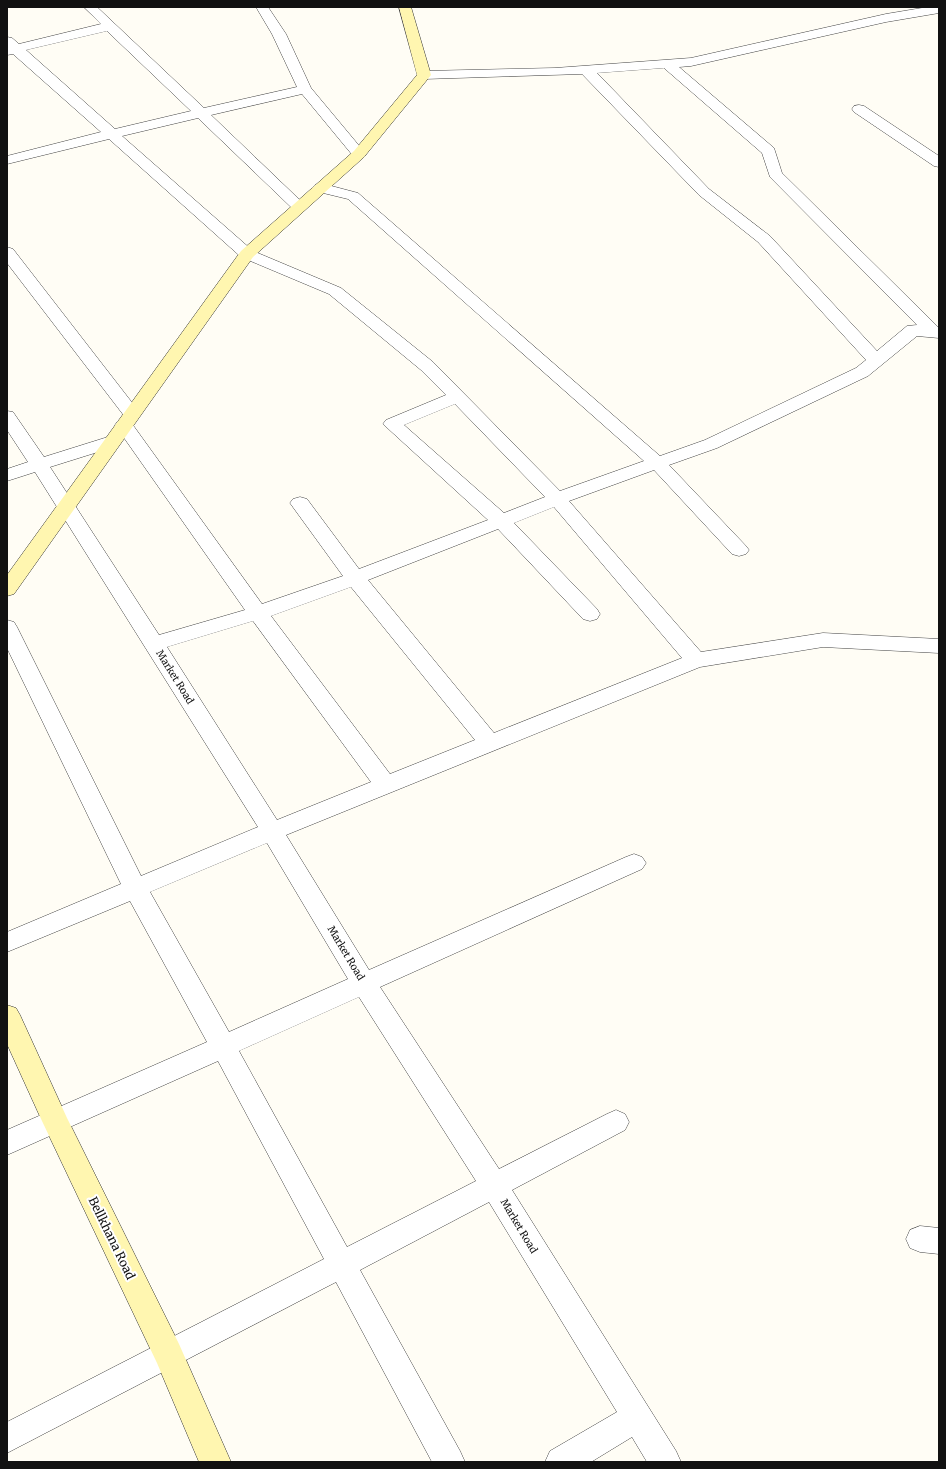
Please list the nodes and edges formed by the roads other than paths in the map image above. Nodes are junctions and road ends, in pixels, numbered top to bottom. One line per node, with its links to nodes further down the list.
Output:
1 (90, 7): 5 (street)
2 (262, 7): 10 (street)
3 (405, 7): 9 (street)
4 (939, 9): 7 (street)
5 (110, 26): 6 (street); 12 (street)
6 (10, 47): 13 (street)
7 (667, 64): 8 (street); 21 (street)
8 (586, 70): 9 (street); 22 (street)
9 (424, 75): 14 (street)
10 (305, 89): 12 (street); 14 (street)
11 (859, 109): 16 (street)
12 (201, 113): 13 (street); 18 (street)
13 (111, 134): 15 (street); 20 (street)
14 (359, 154): 17 (street)
15 (7, 160)
16 (939, 163)
17 (320, 188): 18 (street); 27 (street)
18 (299, 207): 20 (street)
19 (7, 252): 25 (street)
20 (247, 254): 23 (street); 25 (street)
21 (937, 333): 22 (street)
22 (876, 361): 27 (street)
23 (457, 397): 30 (street); 33 (street)
24 (7, 416): 28 (street, Market Road)
25 (128, 419): 26 (street); 37 (street)
26 (111, 442): 28 (street); 32 (street)
27 (657, 463): 30 (street); 34 (street)
28 (39, 465): 29 (street); 32 (street, Market Road)
29 (7, 476)
30 (557, 499): 33 (street); 42 (street)
31 (300, 503): 35 (street)
32 (67, 506): 36 (street); 40 (street, Market Road)
33 (501, 521): 35 (street); 38 (street)
34 (739, 550)
35 (355, 578): 37 (street); 43 (street)
36 (7, 588)
37 (258, 613): 40 (street); 44 (street)
38 (590, 614)
39 (7, 627): 47 (street)
40 (154, 644): 45 (street, Market Road)
41 (939, 646): 42 (street)
42 (696, 660): 43 (street)
43 (490, 744): 44 (street)
44 (386, 785): 45 (street)
45 (272, 831): 47 (street); 49 (street, Market Road)
46 (634, 863): 49 (street)
47 (135, 888): 48 (street); 51 (street)
48 (7, 942)
49 (364, 983): 51 (street); 55 (street, Market Road)
50 (7, 1015): 52 (street, Bellkhana Road)
51 (223, 1046): 52 (street); 56 (street)
52 (55, 1121): 54 (street); 57 (street, Bellkhana Road)
53 (616, 1122): 55 (street)
54 (7, 1143)
55 (494, 1185): 56 (street); 58 (street, Market Road)
56 (342, 1265): 57 (street); 61 (street)
57 (168, 1354): 59 (street); 60 (street, Bellkhana Road)
58 (636, 1418): 62 (street); 63 (street, Market Road)
59 (7, 1438)
60 (215, 1462)
61 (449, 1462)
62 (562, 1462)
63 (664, 1462)

